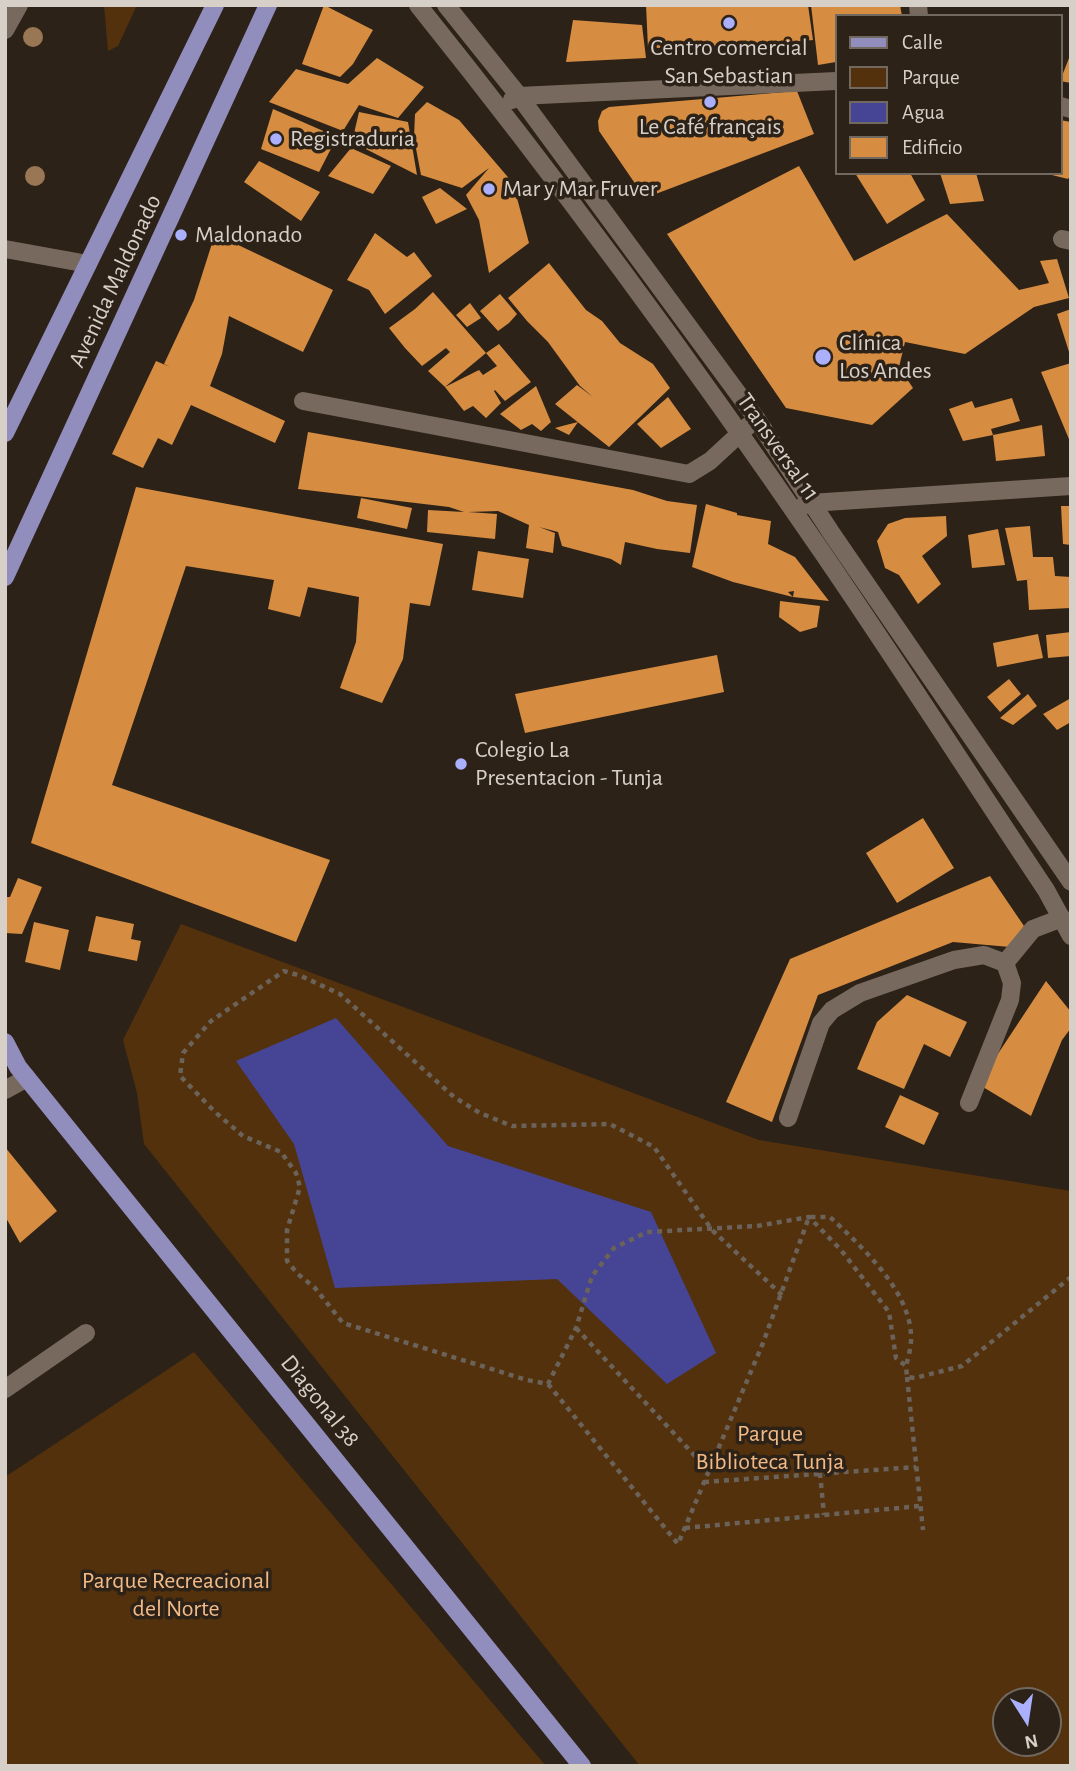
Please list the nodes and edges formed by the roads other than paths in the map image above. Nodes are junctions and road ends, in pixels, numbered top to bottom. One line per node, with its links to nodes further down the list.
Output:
1 (19, 5): 6 (street)
2 (215, 5): 11 (main road, Avenida Maldonado)
3 (268, 5): 19 (main road, Avenida Maldonado)
4 (418, 5): 9 (street, Transversal 11)
5 (446, 5): 8 (street, Transversal 11)
6 (5, 30)
7 (834, 81): 8 (street)
8 (519, 96): 9 (street); 13 (street, Transversal 11)
9 (499, 107): 15 (street, Transversal 11)
10 (5, 249): 11 (street)
11 (88, 264): 14 (main road, Avenida Maldonado)
12 (303, 401): 15 (street)
13 (756, 418): 15 (street); 17 (street, Transversal 11)
14 (5, 433)
15 (740, 433): 18 (street, Transversal 11)
16 (1071, 486): 17 (street)
17 (810, 503): 18 (street); 20 (street, Transversal 11)
18 (793, 511): 21 (street, Transversal 11)
19 (5, 578)
20 (1071, 881): 21 (street)
21 (1046, 890): 22 (street, Transversal 11)
22 (1062, 918): 23 (street, Transversal 11); 24 (street)
23 (1071, 936)
24 (1006, 963): 28 (street); 29 (street)
25 (5, 1042): 26 (main road, Diagonal 38)
26 (14, 1067): 27 (street); 32 (main road, Diagonal 38)
27 (5, 1090)
28 (969, 1103)
29 (788, 1118)
30 (86, 1333): 31 (street)
31 (5, 1389)
32 (582, 1766)

